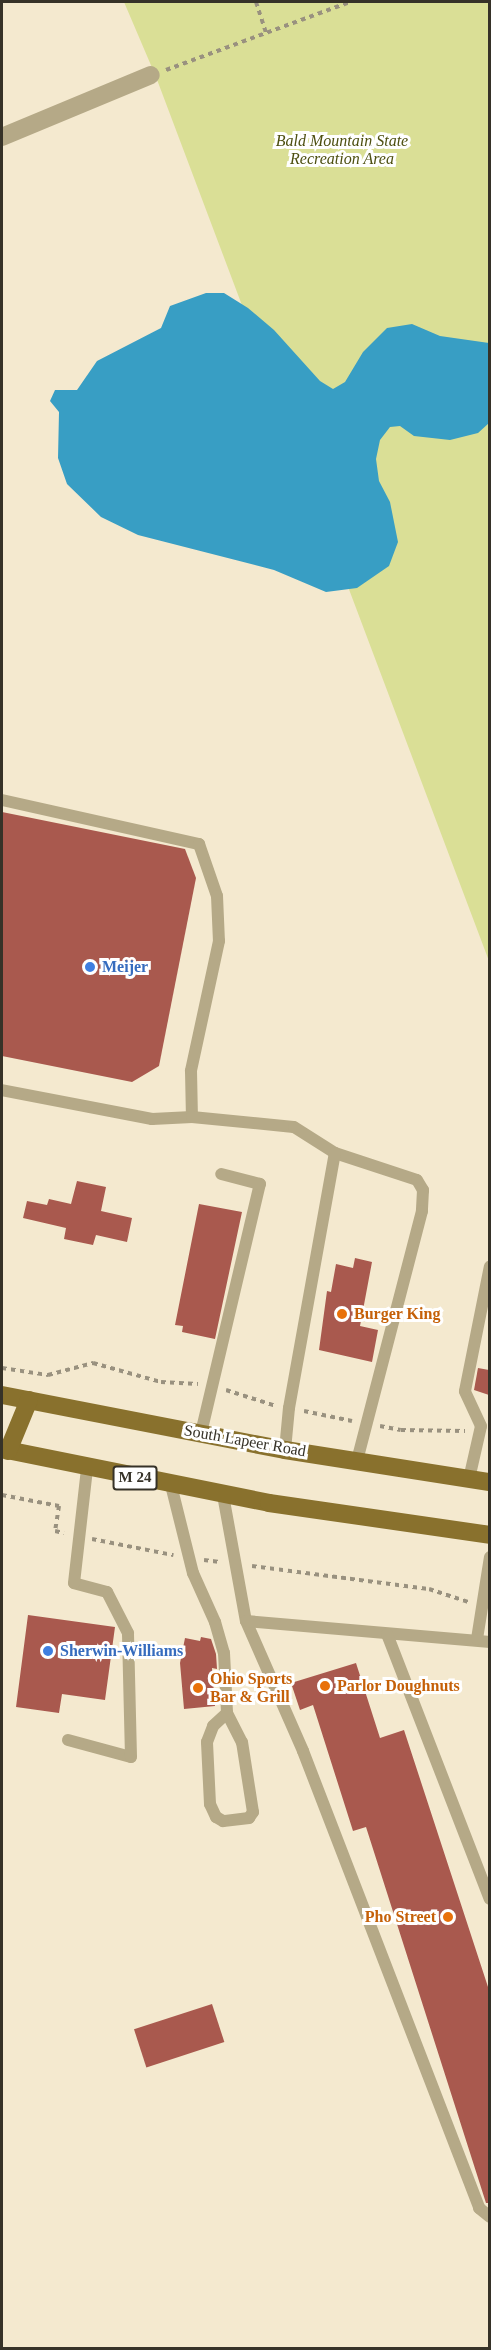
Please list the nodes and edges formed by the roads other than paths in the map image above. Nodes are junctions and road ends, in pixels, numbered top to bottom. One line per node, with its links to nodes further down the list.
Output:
1 (151, 75): 2 (street)
2 (2, 137)
3 (2, 800): 5 (lane)
4 (2, 1090): 5 (lane)
5 (192, 1117): 6 (lane)
6 (335, 1153): 13 (lane); 14 (lane)
7 (221, 1174): 11 (lane)
8 (489, 1266): 16 (lane)
9 (2, 1395): 10 (main road, South Lapeer Road)
10 (29, 1400): 11 (main road, South Lapeer Road); 12 (main road)
11 (201, 1433): 13 (main road, South Lapeer Road)
12 (5, 1450): 15 (main road, M 24)
13 (285, 1450): 14 (main road, South Lapeer Road)
14 (357, 1461): 16 (main road, South Lapeer Road)
15 (87, 1469): 18 (main road, M 24); 26 (lane)
16 (469, 1479): 17 (main road, South Lapeer Road)
17 (489, 1482)
18 (171, 1485): 19 (main road, M 24); 25 (lane)
19 (223, 1495): 20 (main road, M 24); 22 (lane)
20 (489, 1535)
21 (489, 1557): 24 (lane)
22 (246, 1621): 23 (lane); 28 (lane)
23 (387, 1634): 24 (lane); 27 (lane)
24 (483, 1641)
25 (227, 1713): 25 (lane)
26 (68, 1740)
27 (489, 1899)
28 (489, 2217)

